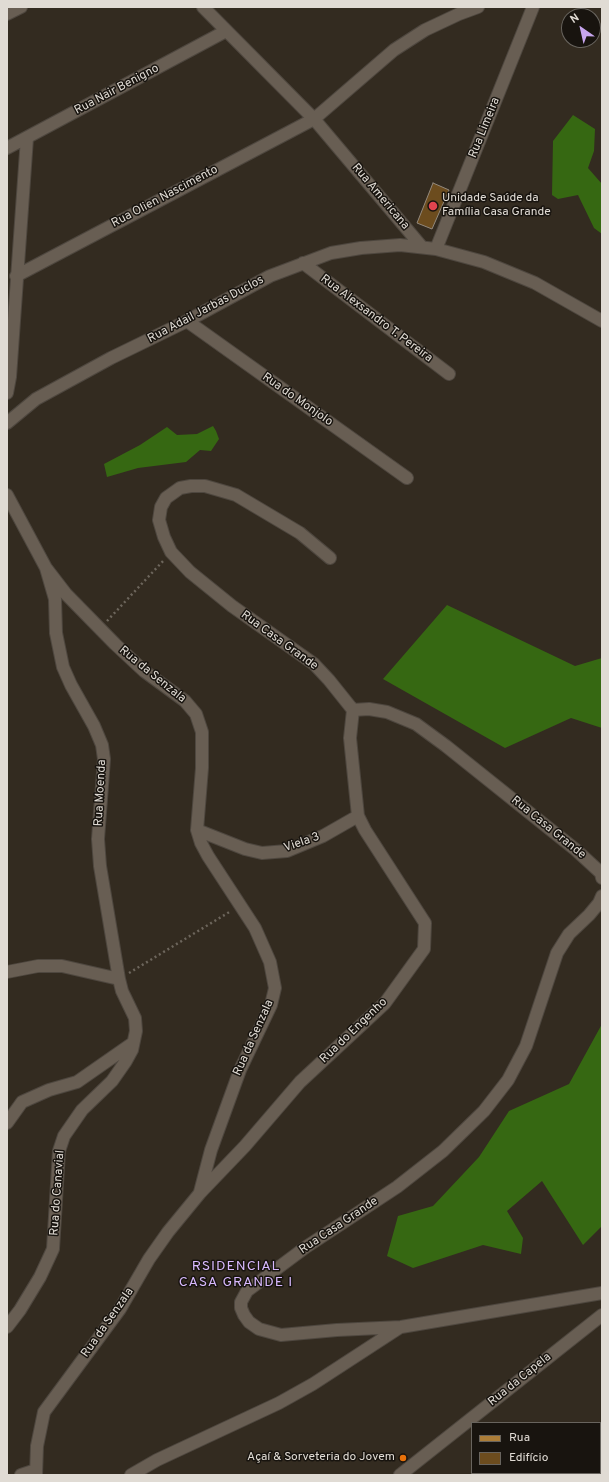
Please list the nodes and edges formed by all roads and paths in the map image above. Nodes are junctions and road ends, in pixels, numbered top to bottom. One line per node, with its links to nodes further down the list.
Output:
1 (21, 7): 5 (street)
2 (203, 7): 6 (street, Rua Americana)
3 (478, 7): 7 (street, Rua Olien Nascimento)
4 (533, 7): 11 (street, Rua Limeira)
5 (7, 14)
6 (226, 31): 7 (street, Rua Americana); 8 (street, Rua Nair Benigno)
7 (314, 119): 10 (street, Rua Americana); 13 (street, Rua Olien Nascimento)
8 (27, 138): 9 (street, Rua Nair Benigno); 13 (street)
9 (7, 148)
10 (422, 247): 11 (street); 12 (street, Rua Adail Jarbas Duclos)
11 (436, 249): 15 (street)
12 (303, 263): 14 (street, Rua Adail Jarbas Duclos); 16 (street, Rua Alexsandro T. Pereira)
13 (16, 276): 17 (street)
14 (187, 321): 18 (street, Rua Adail Jarbas Duclos); 19 (street, Rua do Monjolo)
15 (602, 321)
16 (449, 374)
17 (7, 393)
18 (7, 423)
19 (407, 478)
20 (7, 496): 23 (street, Rua da Senzala)
21 (171, 552): 22 (street, Rua Casa Grande); 24 (path); 25 (street, Rua Casa Grande)
22 (330, 558)
23 (46, 568): 24 (street, Rua da Senzala); 32 (street, Rua Moenda)
24 (100, 628): 27 (street, Rua da Senzala)
25 (353, 710): 26 (street, Rua do Engenho); 28 (street, Rua Casa Grande)
26 (358, 816): 27 (street, Viela 3); 35 (street, Rua do Engenho)
27 (197, 830): 30 (street, Rua da Senzala)
28 (602, 878)
29 (602, 896): 39 (street, Rua Casa Grande)
30 (239, 906): 32 (path); 35 (street, Rua da Senzala)
31 (7, 972): 32 (street)
32 (118, 979): 33 (street, Rua do Canavial)
33 (133, 1043): 34 (street); 38 (street, Rua do Canavial)
34 (7, 1123)
35 (200, 1193): 40 (street, Rua da Senzala)
36 (602, 1293): 39 (street, Rua Casa Grande)
37 (602, 1315): 44 (street, Rua da Capela)
38 (7, 1327)
39 (401, 1327): 43 (street)
40 (36, 1472): 42 (street)
41 (566, 1474): 45 (main road)
42 (21, 1475)
43 (131, 1475)
44 (400, 1475)
45 (556, 1475)

